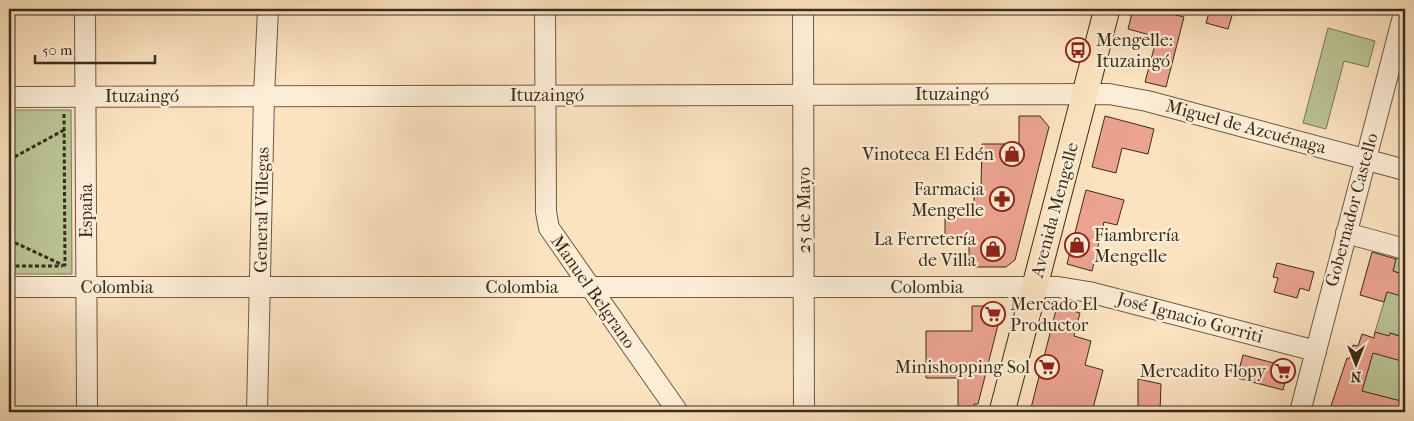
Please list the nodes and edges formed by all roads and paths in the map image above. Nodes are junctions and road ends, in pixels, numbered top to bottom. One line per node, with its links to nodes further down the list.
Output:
1 (85, 9): 10 (street, España)
2 (268, 9): 11 (street, General Villegas)
3 (545, 9): 9 (street, Manuel Belgrano)
4 (803, 9): 7 (street, 25 de Mayo)
5 (1107, 9): 8 (main road, Avenida Mengelle)
6 (1405, 9): 16 (street, Gobernador Castello)
7 (803, 94): 8 (street, Ituzaingó); 9 (street, Ituzaingó); 27 (street, 25 de Mayo)
8 (1085, 94): 16 (street, Miguel de Azcuénaga); 28 (main road, Avenida Mengelle)
9 (546, 95): 11 (street, Ituzaingó); 26 (street, Manuel Belgrano)
10 (85, 96): 11 (street, Ituzaingó); 12 (street, Ituzaingó); 24 (street, España)
11 (264, 96): 25 (street, General Villegas)
12 (9, 97)
13 (64, 113): 14 (path)
14 (64, 130): 15 (path); 22 (path)
15 (9, 160)
16 (1366, 160): 17 (street, Miguel de Azcuénaga); 18 (street, Gobernador Castello)
17 (1405, 170)
18 (1346, 233): 20 (street); 29 (street, Gobernador Castello)
19 (9, 240): 22 (path)
20 (1405, 249)
21 (9, 266): 22 (path)
22 (65, 266)
23 (9, 287): 24 (street, Colombia)
24 (86, 287): 25 (street, Colombia); 30 (street, España)
25 (260, 287): 26 (street, Colombia); 31 (street, General Villegas)
26 (590, 287): 27 (street, Colombia); 32 (street, Manuel Belgrano)
27 (804, 287): 28 (street, Colombia); 33 (street, 25 de Mayo)
28 (1035, 287): 29 (street, José Ignacio Gorriti); 34 (main road, Avenida Mengelle)
29 (1316, 351): 35 (street, Gobernador Castello)
30 (87, 412)
31 (257, 412)
32 (678, 412)
33 (804, 412)
34 (1002, 412)
35 (1300, 412)

